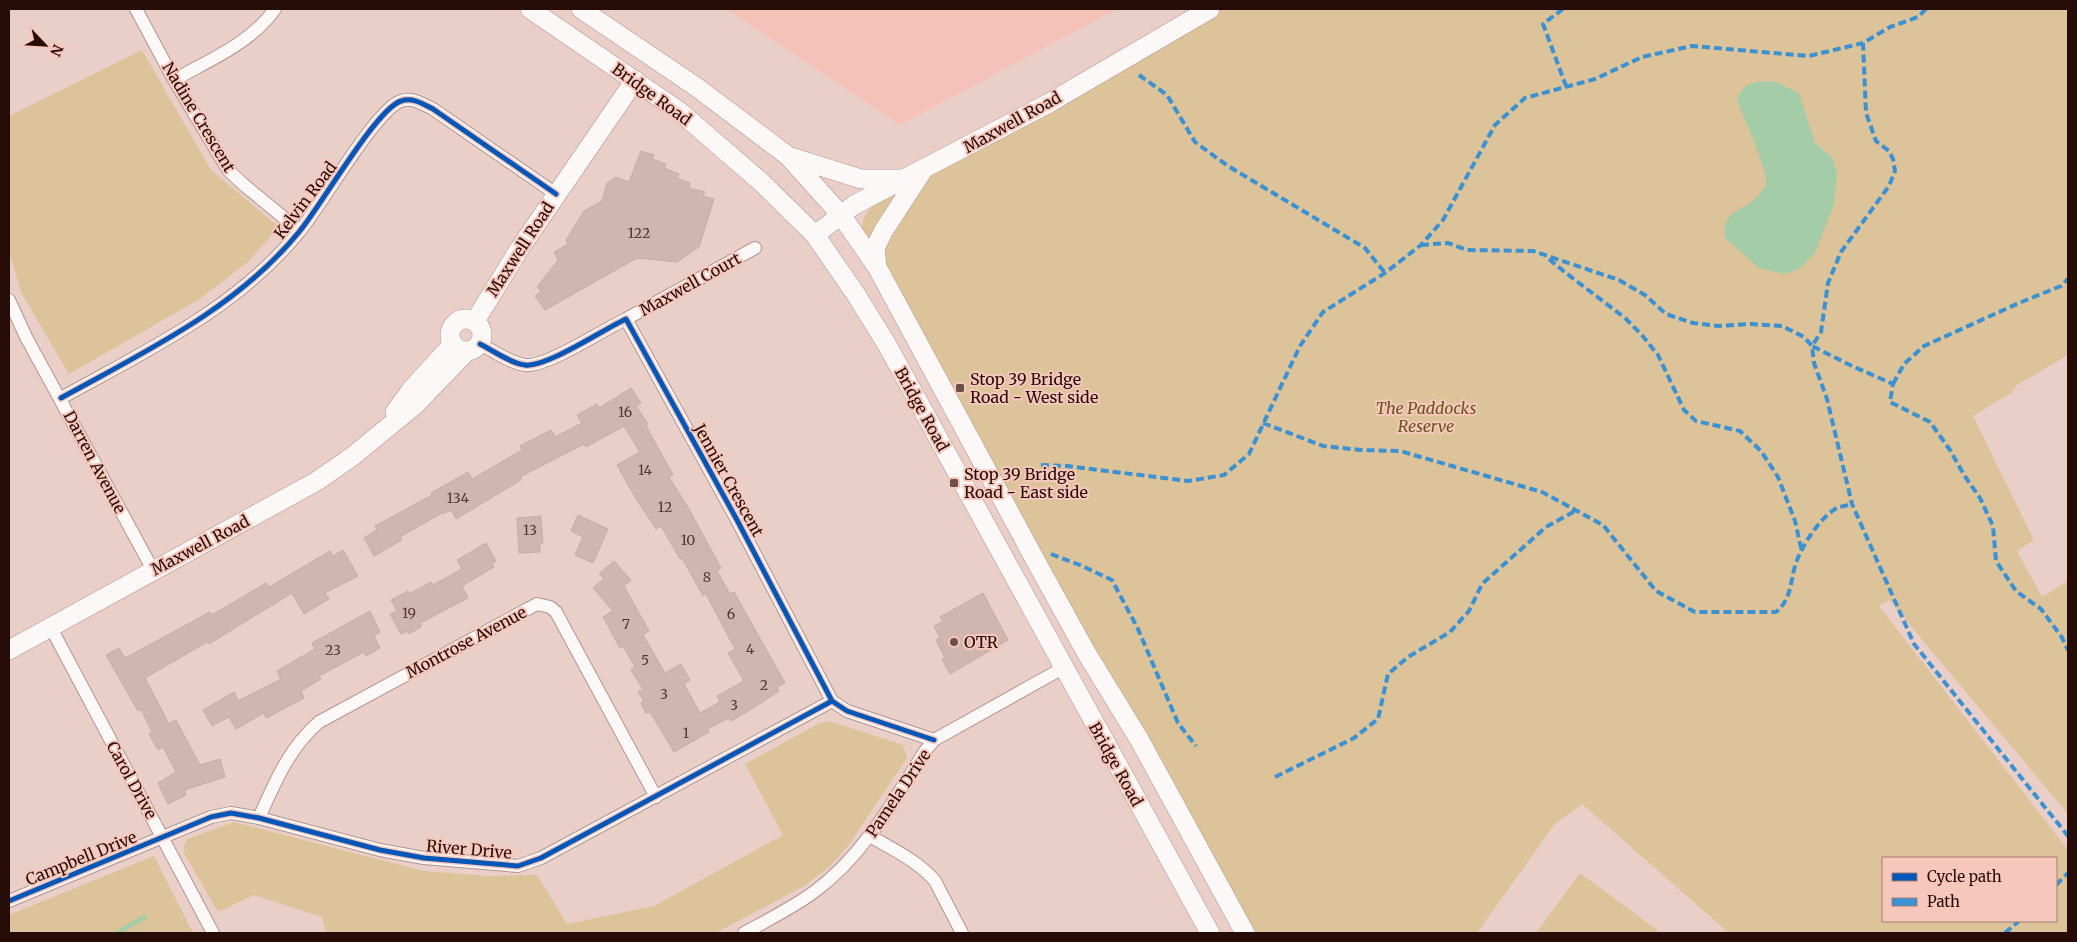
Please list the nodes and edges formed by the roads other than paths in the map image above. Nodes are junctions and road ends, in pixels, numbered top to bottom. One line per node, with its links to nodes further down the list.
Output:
1 (136, 9): 9 (street, Nadine Crescent)
2 (264, 9): 7 (street)
3 (275, 9): 7 (street)
4 (530, 9): 10 (main road, Bridge Road)
5 (581, 9): 8 (main road, Bridge Road)
6 (1210, 9): 12 (main road, Maxwell Road)
7 (258, 29): 9 (street)
8 (636, 46): 10 (main road); 11 (main road, Bridge Road)
9 (174, 80): 16 (street, Nadine Crescent)
10 (635, 80): 14 (main road, Maxwell Road); 17 (main road, Bridge Road)
11 (788, 156): 13 (main road); 15 (main road, Bridge Road)
12 (924, 169): 13 (main road, Maxwell Road); 19 (main road)
13 (904, 179): 15 (main road, Maxwell Road)
14 (556, 194): 16 (street, Kelvin Road); 22 (main road, Maxwell Road)
15 (840, 215): 17 (main road, Maxwell Road); 19 (main road, Bridge Road)
16 (300, 230): 24 (street, Kelvin Road)
17 (815, 235): 29 (main road, Bridge Road)
18 (755, 248): 21 (street, Maxwell Court)
19 (877, 267): 28 (main road, Bridge Road)
20 (9, 300): 24 (street, Darren Avenue)
21 (626, 319): 23 (street); 30 (street, Jennier Crescent)
22 (474, 321): 23 (main road); 23 (main road)
23 (467, 346): 25 (main road, Maxwell Road)
24 (61, 398): 25 (street, Darren Avenue)
25 (153, 570): 26 (main road, Maxwell Road)
26 (50, 626): 27 (main road, Maxwell Road); 35 (street, Carol Drive)
27 (9, 650)
28 (1087, 654): 29 (main road); 41 (main road, Bridge Road)
29 (1063, 668): 31 (street, Pamela Drive); 40 (main road, Bridge Road)
30 (832, 701): 31 (street); 32 (street, River Drive)
31 (934, 740): 34 (street, Pamela Drive)
32 (656, 797): 33 (street, River Drive); 33 (street, Montrose Avenue)
33 (259, 818): 35 (street, River Drive)
34 (870, 836): 38 (street, Pamela Drive); 39 (street)
35 (163, 838): 36 (street, Campbell Drive); 37 (street, Carol Drive)
36 (9, 901)
37 (213, 933)
38 (744, 933)
39 (962, 933)
40 (1210, 933)
41 (1245, 933)

